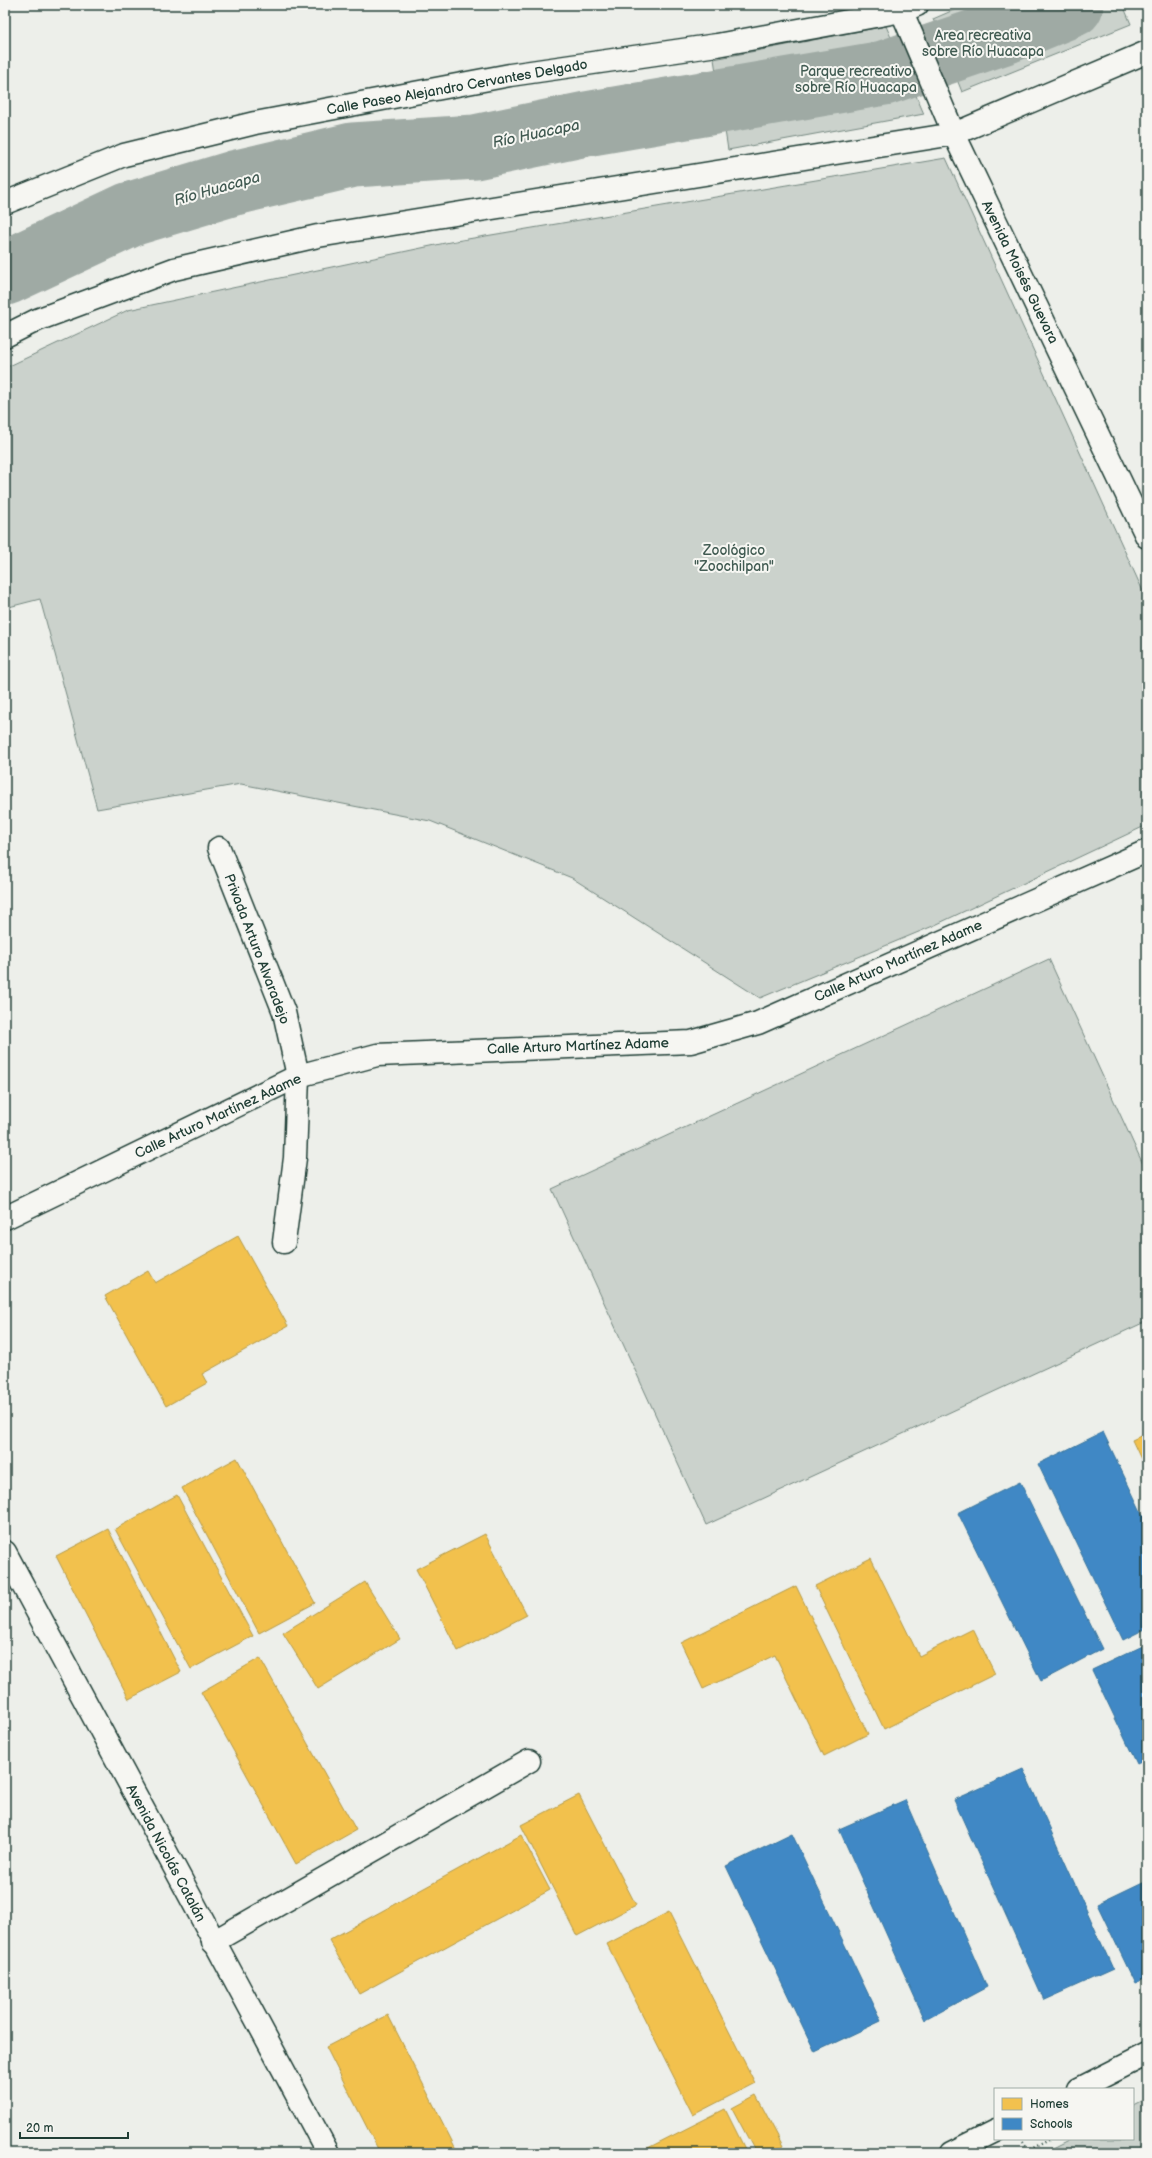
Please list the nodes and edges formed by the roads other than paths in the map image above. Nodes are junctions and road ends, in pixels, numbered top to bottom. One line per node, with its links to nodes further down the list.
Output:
1 (905, 9): 3 (street, Avenida Moisés Guevara); 4 (street, Calle Paseo Alejandro Cervantes Delgado)
2 (1147, 52): 3 (street)
3 (954, 133): 5 (street); 6 (street, Avenida Moisés Guevara)
4 (5, 203)
5 (5, 336)
6 (1147, 537)
7 (219, 848): 9 (street, Privada Arturo Alvaradejo)
8 (1147, 851): 9 (street, Calle Arturo Martínez Adame)
9 (298, 1076): 10 (street, Calle Arturo Martínez Adame); 11 (street, Privada Arturo Alvaradejo)
10 (5, 1218)
11 (284, 1242)
12 (5, 1552): 14 (street, Avenida Nicolás Catalán)
13 (529, 1761): 14 (street)
14 (213, 1942): 18 (street, Avenida Nicolás Catalán)
15 (1147, 2054): 16 (street)
16 (1080, 2088)
17 (994, 2132): 19 (street)
18 (328, 2153)
19 (951, 2153)

